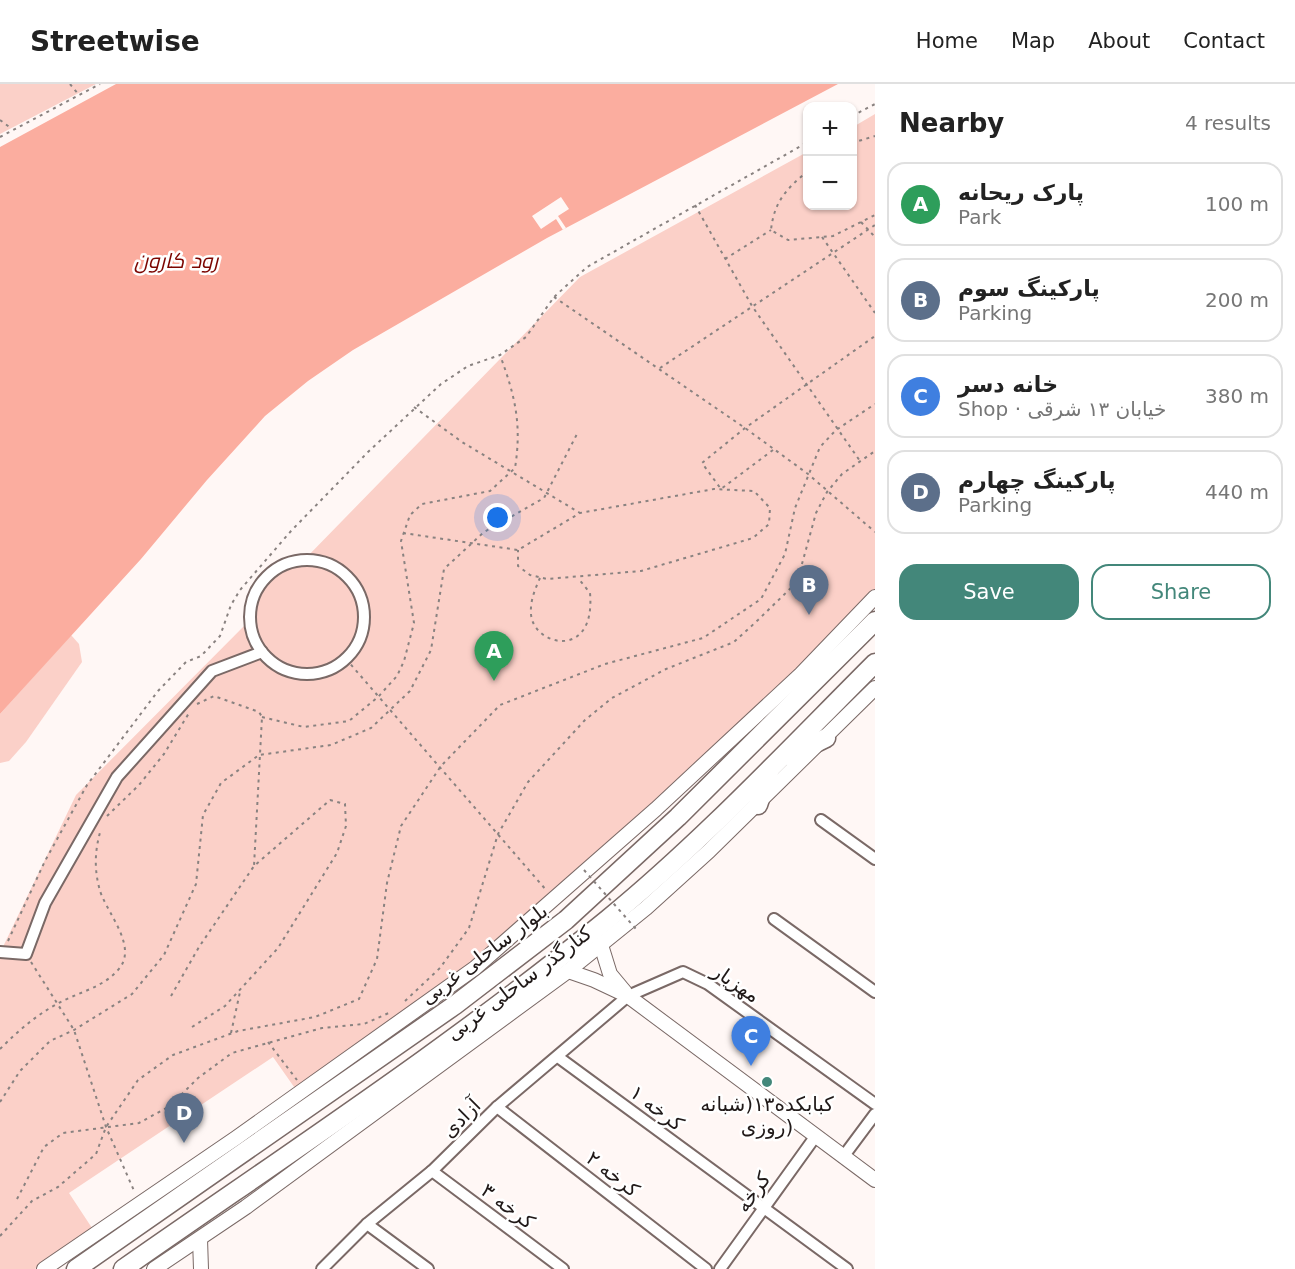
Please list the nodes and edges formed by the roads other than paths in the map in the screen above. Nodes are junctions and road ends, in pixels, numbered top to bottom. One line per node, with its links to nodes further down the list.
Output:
1 (875, 597): 33 (street)
2 (875, 621): 26 (main road, بلوار ساحلی غربی)
3 (262, 652): 3 (street); 13 (street)
4 (875, 663): 7 (main road)
5 (875, 688): 6 (street, کنارگذر ساحلی غربی)
6 (826, 738): 7 (main road); 8 (street, کنارگذر ساحلی غربی)
7 (772, 766): 8 (main road); 17 (main road)
8 (758, 805): 12 (street, کنارگذر ساحلی غربی)
9 (821, 820): 10 (street)
10 (875, 859)
11 (774, 919): 15 (street)
12 (601, 945): 14 (street, کنارگذر ساحلی غربی); 16 (street)
13 (2, 953)
14 (568, 971): 16 (street); 18 (street, کنارگذر ساحلی غربی)
15 (875, 992)
16 (628, 996): 20 (street, آزادی); 21 (street, مهزیار); 24 (street)
17 (477, 1021): 18 (main road); 19 (main road); 29 (main road)
18 (502, 1021): 19 (street, کنارگذر ساحلی غربی)
19 (476, 1041): 32 (street, کنارگذر ساحلی غربی)
20 (558, 1057): 22 (street, آزادی); 30 (street, کرخه ۱)
21 (875, 1104)
22 (497, 1107): 27 (street, آزادی); 41 (street, کرخه ۲)
23 (875, 1114): 25 (street)
24 (815, 1137): 25 (street); 30 (street, کرخه)
25 (843, 1157): 28 (street)
26 (222, 1167): 29 (main road); 34 (main road, بلوار ساحلی غربی)
27 (432, 1172): 31 (street, آزادی); 40 (street, کرخه ۳)
28 (875, 1180)
29 (238, 1188): 35 (main road)
30 (763, 1209): 42 (street, کرخه); 43 (street, کرخه ۱)
31 (367, 1224): 38 (street, آزادی); 39 (street)
32 (200, 1239): 36 (street, کنارگذر ساحلی غربی); 37 (street)
33 (44, 1269)
34 (76, 1269)
35 (123, 1269)
36 (154, 1269)
37 (201, 1269)
38 (322, 1269)
39 (428, 1269)
40 (563, 1269)
41 (706, 1269)
42 (720, 1269)
43 (847, 1269)

